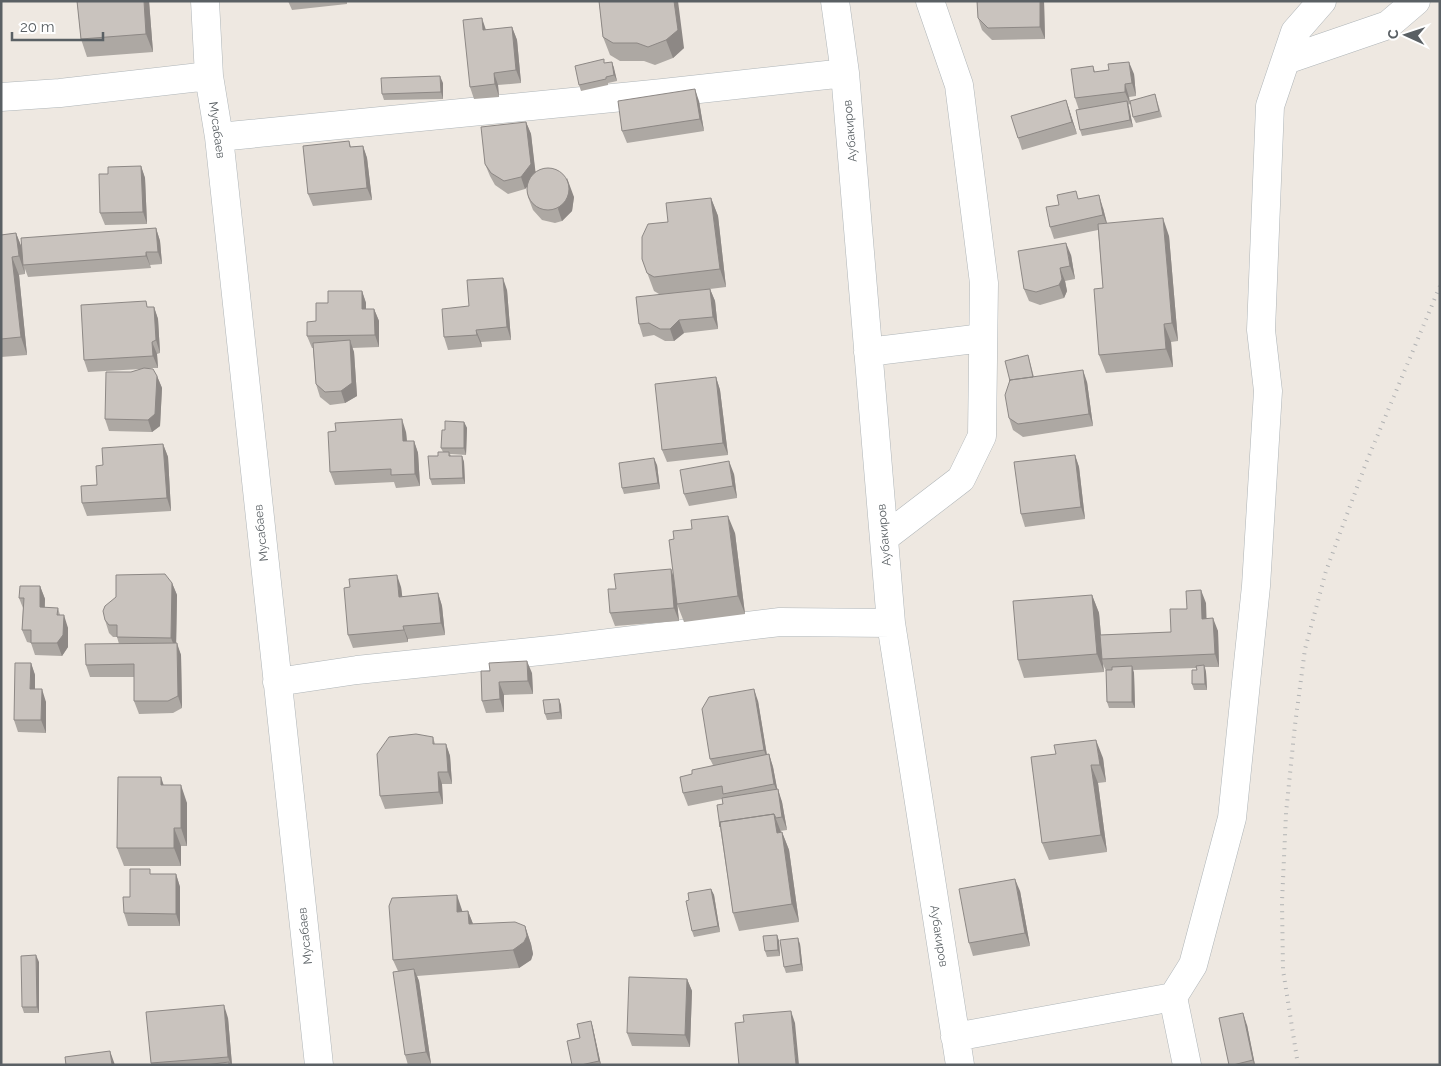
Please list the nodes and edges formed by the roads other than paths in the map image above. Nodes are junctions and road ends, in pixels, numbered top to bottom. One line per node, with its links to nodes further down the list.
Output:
1 (205, 1): 8 (street, Мусабаев)
2 (835, 1): 7 (street, Аубакиров)
3 (930, 1): 11 (street)
4 (1322, 1): 6 (street)
5 (1416, 1): 6 (street)
6 (1286, 60): 16 (street)
7 (845, 73): 10 (street); 12 (street, Аубакиров)
8 (209, 76): 9 (street); 10 (street, Мусабаев)
9 (1, 96)
10 (219, 137): 15 (street, Мусабаев)
11 (984, 338): 12 (street); 13 (street)
12 (868, 352): 13 (street, Аубакиров)
13 (884, 538): 14 (street, Аубакиров)
14 (891, 623): 15 (street); 17 (street, Аубакиров)
15 (277, 682): 18 (street, Мусабаев)
16 (1174, 997): 17 (street); 20 (street)
17 (955, 1037): 19 (street, Аубакиров)
18 (320, 1065)
19 (960, 1065)
20 (1187, 1065)

